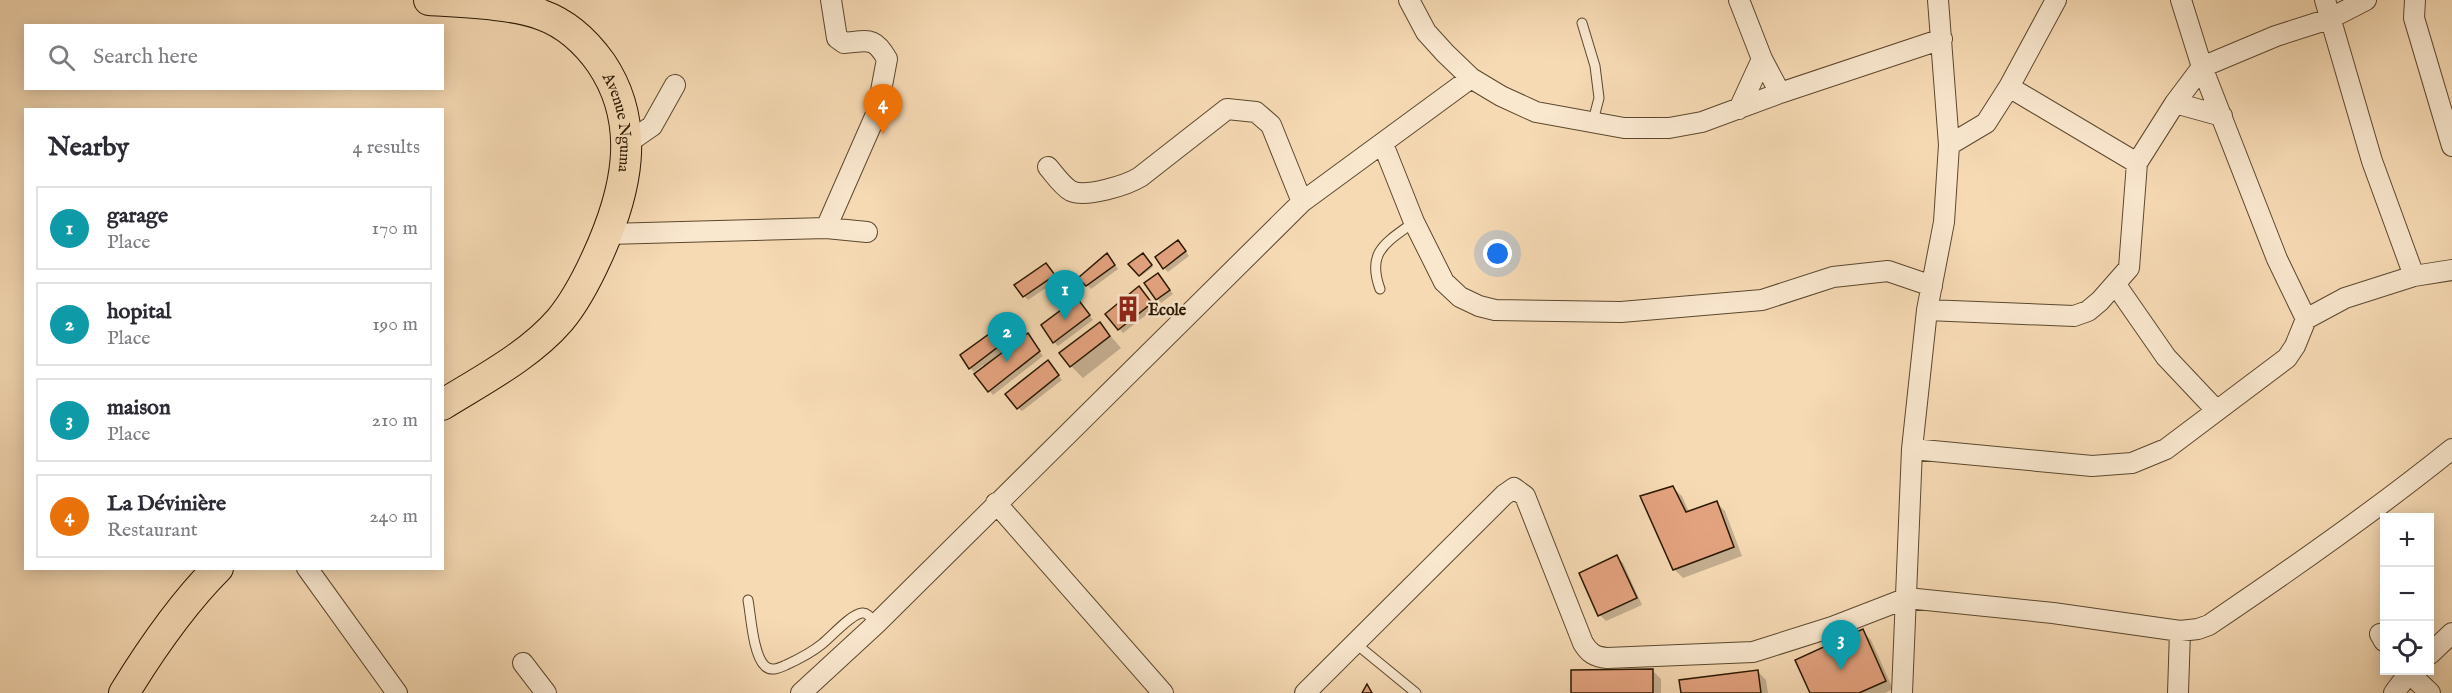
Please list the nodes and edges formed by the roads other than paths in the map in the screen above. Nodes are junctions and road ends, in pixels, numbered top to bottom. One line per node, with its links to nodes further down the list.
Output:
1 (432, 0): 24 (main road, Avenue Nguma)
2 (831, 0): 32 (street)
3 (1409, 0): 16 (street)
4 (1739, 0): 14 (street)
5 (1938, 0): 13 (street)
6 (2056, 0): 18 (street)
7 (2181, 0): 15 (street)
8 (2325, 0): 11 (street)
9 (2366, 0): 11 (street)
10 (2415, 0): 27 (street)
11 (2330, 19): 15 (street); 36 (street)
12 (1582, 23): 23 (lane)
13 (1942, 39): 19 (street); 26 (street)
14 (1762, 59): 19 (street); 21 (street)
15 (2202, 67): 20 (street); 22 (street)
16 (1471, 78): 23 (street); 25 (street)
17 (675, 85): 24 (street)
18 (2009, 87): 26 (street); 28 (street)
19 (1780, 93): 21 (street)
20 (2175, 103): 22 (street); 28 (street)
21 (1739, 109): 23 (street)
22 (2222, 116): 41 (street)
23 (1593, 121)
24 (626, 144): 34 (main road, Avenue Nguma)
25 (1383, 144): 30 (street); 31 (street)
26 (1949, 146): 38 (street)
27 (2452, 146)
28 (2137, 163): 37 (street)
29 (1048, 167): 30 (street)
30 (1302, 202): 46 (street)
31 (1414, 222): 38 (street); 39 (lane)
32 (826, 228): 33 (street); 34 (street)
33 (867, 232)
34 (608, 234): 42 (main road, Avenue Nguma)
35 (2452, 270): 36 (street)
36 (2414, 276): 41 (street)
37 (2116, 285): 40 (street); 43 (street)
38 (1932, 286): 40 (street)
39 (1380, 289)
40 (1927, 310): 44 (street)
41 (2306, 319): 43 (street)
42 (444, 404)
43 (2216, 410): 44 (street)
44 (1912, 449): 49 (street)
45 (2452, 449): 52 (street)
46 (996, 503): 51 (street); 63 (street)
47 (216, 570): 59 (main road)
48 (308, 570): 60 (street)
49 (1907, 598): 52 (street); 54 (street); 66 (street)
50 (748, 600): 51 (lane)
51 (876, 624): 62 (street)
52 (2180, 631): 67 (street)
53 (2452, 633): 55 (street)
54 (1355, 643): 64 (street); 65 (lane)
55 (2434, 650)
56 (523, 663): 61 (street)
57 (2406, 675): 68 (street)
58 (2411, 675): 69 (street)
59 (124, 693)
60 (397, 693)
61 (546, 693)
62 (801, 693)
63 (1163, 693)
64 (1305, 693)
65 (1416, 693)
66 (1902, 693)
67 (2178, 693)
68 (2394, 693)
69 (2430, 693)

